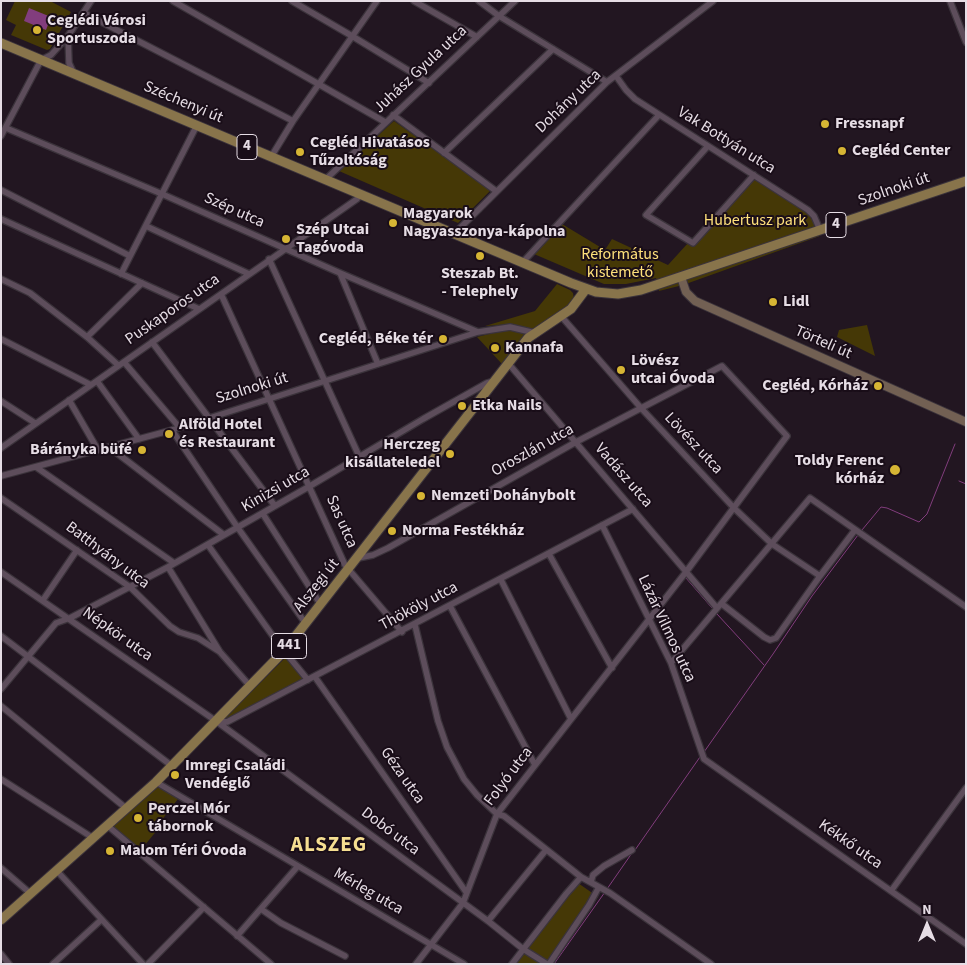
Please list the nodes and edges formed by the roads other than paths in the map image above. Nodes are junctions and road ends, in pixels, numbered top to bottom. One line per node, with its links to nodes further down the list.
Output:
1 (92, 1): 10 (street)
2 (173, 1): 23 (street)
3 (292, 1): 13 (street)
4 (377, 1): 13 (street)
5 (414, 1): 14 (street)
6 (479, 1): 11 (street)
7 (515, 1): 11 (street, Juhász Gyula utca)
8 (713, 1): 20 (street, Dohány utca)
9 (950, 1): 15 (street)
10 (84, 13): 12 (street); 26 (street)
11 (499, 16): 14 (street, Juhász Gyula utca); 17 (street)
12 (68, 36): 18 (street); 19 (street)
13 (352, 36): 22 (street); 23 (street)
14 (477, 37): 22 (street, Juhász Gyula utca)
15 (966, 42)
16 (1, 43): 18 (main road, Széchenyi út / 4)
17 (553, 49): 21 (street); 32 (street)
18 (41, 60): 19 (main road, Széchenyi út / 4); 29 (street)
19 (74, 74): 28 (main road, Széchenyi út / 4)
20 (616, 76): 21 (street, Dohány utca); 25 (street, Vak Bottyán utca)
21 (607, 82): 38 (street, Dohány utca)
22 (428, 83): 24 (street, Juhász Gyula utca)
23 (319, 84): 26 (street); 27 (street)
24 (393, 115): 27 (street, Juhász Gyula utca); 32 (street)
25 (659, 115): 31 (street, Vak Bottyán utca); 48 (street)
26 (293, 121): 33 (street)
27 (385, 122): 35 (street, Juhász Gyula utca)
28 (197, 125): 33 (main road, Széchenyi út / 4); 39 (street)
29 (6, 128): 30 (street); 39 (street, Szép utca)
30 (1, 136)
31 (708, 146): 34 (street, Vak Bottyán utca); 34 (street)
32 (444, 153): 38 (street)
33 (271, 156): 35 (main road, Széchenyi út / 4)
34 (754, 175): 43 (street, Vak Bottyán utca)
35 (325, 180): 40 (main road, Széchenyi út / 4)
36 (966, 181): 43 (main road, Szolnoki út / 4)
37 (1, 190): 46 (street)
38 (496, 191): 44 (street, Dohány utca)
39 (162, 194): 42 (street); 45 (street, Szép utca)
40 (360, 194): 44 (main road, Széchenyi út / 4); 45 (street, Puskaporos utca)
41 (1, 219): 50 (street)
42 (146, 226): 46 (street); 51 (street)
43 (820, 230): 52 (main road, Szolnoki út / 4)
44 (454, 234): 48 (main road, Széchenyi út / 4)
45 (285, 248): 47 (street, Puskaporos utca); 49 (street, Szép utca)
46 (130, 256): 50 (street)
47 (269, 259): 51 (street, Puskaporos utca); 71 (street)
48 (522, 263): 55 (main road, Széchenyi út / 4)
49 (340, 273): 62 (street, Szép utca); 68 (street)
50 (121, 274): 54 (street)
51 (249, 274): 58 (street, Puskaporos utca)
52 (681, 277): 57 (main road, Szolnoki út / 4); 81 (main road, Törteli út)
53 (1, 279): 64 (street)
54 (142, 283): 60 (street); 64 (street)
55 (571, 283): 56 (main road, Széchenyi út / 4); 59 (main road)
56 (586, 289): 57 (main road, Széchenyi út / 4); 59 (main road, Alszegi út / 441)
57 (603, 293)
58 (221, 294): 60 (street, Puskaporos utca); 75 (street, Sas utca)
59 (577, 304): 61 (main road, Alszegi út / 441)
60 (199, 309): 66 (street, Puskaporos utca)
61 (561, 316): 63 (main road, Alszegi út / 441); 79 (street, Lövész utca)
62 (478, 332): 63 (street, Szolnoki út); 68 (street, Szolnoki út)
63 (535, 333): 69 (main road, Alszegi út / 441)
64 (87, 337): 67 (street)
65 (1, 339): 73 (street)
66 (152, 342): 67 (street, Puskaporos utca); 80 (street)
67 (121, 364): 70 (street, Puskaporos utca); 83 (street)
68 (378, 364): 71 (street, Szolnoki út)
69 (508, 364): 72 (main road, Alszegi út / 441); 87 (street, Vadász utca)
70 (97, 380): 73 (street, Puskaporos utca); 86 (street)
71 (324, 381): 75 (street, Szolnoki út); 91 (street)
72 (494, 381): 74 (street, Kinizsi utca); 78 (main road, Alszegi út / 441)
73 (91, 385): 76 (street, Puskaporos utca)
74 (463, 396): 78 (street); 91 (street, Kinizsi utca)
75 (269, 399): 80 (street, Szolnoki út); 94 (street, Sas utca)
76 (69, 400): 82 (street, Puskaporos utca); 90 (street)
77 (1, 401): 82 (street)
78 (476, 404): 108 (main road, Alszegi út / 441)
79 (641, 408): 85 (street, Oroszlán utca); 87 (street, Oroszlán utca); 97 (street, Lövész utca)
80 (209, 418): 83 (street, Szolnoki út); 96 (street)
81 (966, 422)
82 (35, 423): 89 (street, Puskaporos utca)
83 (179, 427): 84 (street, Szolnoki út)
84 (172, 430): 86 (street, Szolnoki út); 101 (street)
85 (787, 436): 97 (street, Folyó utca)
86 (140, 439): 88 (street, Szolnoki út)
87 (576, 442): 98 (street, Vadász utca); 108 (street, Oroszlán utca)
88 (109, 447): 90 (street, Szolnoki út); 103 (street)
89 (1, 448)
90 (98, 450): 92 (street, Szolnoki út)
91 (359, 456): 94 (street, Kinizsi utca)
92 (36, 467): 93 (street, Szolnoki út); 109 (street)
93 (1, 476)
94 (310, 486): 96 (street, Kinizsi utca); 110 (street, Sas utca)
95 (1, 498): 106 (street, Batthyány utca)
96 (275, 506): 99 (street, Kinizsi utca)
97 (734, 508): 104 (street, Lövész utca); 112 (street, Folyó utca)
98 (633, 509): 100 (street, Thököly utca); 112 (street, Vadász utca)
99 (263, 514): 101 (street, Kinizsi utca); 117 (street)
100 (602, 525): 107 (street, Thököly utca); 122 (street, Lázár Vilmos utca)
101 (238, 528): 103 (street, Kinizsi utca); 123 (street)
102 (858, 532): 104 (street); 113 (street); 120 (street)
103 (224, 535): 105 (street, Kinizsi utca)
104 (772, 544): 113 (street, Lövész utca); 119 (street)
105 (208, 545): 109 (street, Kinizsi utca); 127 (street)
106 (77, 550): 115 (street, Batthyány utca); 116 (street)
107 (549, 554): 114 (street, Thököly utca); 131 (street)
108 (358, 558): 110 (main road, Alszegi út / 441)
109 (171, 565): 115 (street, Kinizsi utca); 128 (street)
110 (349, 569): 117 (main road, Alszegi út / 441); 125 (street, Sas utca)
111 (1, 572): 116 (street, Népkör utca)
112 (686, 572): 119 (street, Vadász utca); 122 (street, Folyó utca)
113 (820, 576): 119 (street, Vadász utca)
114 (501, 580): 118 (street, Thököly utca); 137 (street)
115 (130, 587): 121 (street, Kinizsi utca); 128 (street, Batthyány utca)
116 (43, 600): 121 (street, Népkör utca)
117 (321, 604): 123 (main road, Alszegi út / 441)
118 (450, 606): 124 (street, Thököly utca); 139 (street)
119 (719, 606): 130 (street)
120 (966, 607)
121 (70, 618): 129 (street, Kinizsi utca); 138 (street, Népkör utca)
122 (649, 621): 130 (street, Lázár Vilmos utca); 131 (street, Folyó utca)
123 (306, 624): 127 (main road, Alszegi út / 441)
124 (416, 625): 125 (street, Thököly utca); 146 (street)
125 (402, 632): 132 (street, Thököly utca)
126 (1, 636): 129 (street)
127 (284, 651): 133 (street); 134 (main road, Alszegi út / 441)
128 (220, 652): 134 (street)
129 (28, 656): 135 (street, Kinizsi utca); 140 (street)
130 (671, 664): 141 (street, Lázár Vilmos utca)
131 (612, 668): 137 (street, Folyó utca)
132 (315, 677): 133 (street, Thököly utca); 158 (street, Géza utca)
133 (308, 680): 138 (street, Thököly utca)
134 (250, 686): 138 (main road, Alszegi út / 441)
135 (1, 688)
136 (1, 706): 145 (street)
137 (571, 719): 139 (street, Folyó utca)
138 (216, 721): 140 (main road, Alszegi út / 441); 160 (street, Dobó utca)
139 (535, 765): 146 (street, Folyó utca)
140 (172, 766): 143 (main road, Alszegi út / 441)
141 (718, 768): 157 (street, Kékkő utca)
142 (1, 778): 148 (street)
143 (156, 782): 145 (main road, Alszegi út / 441); 151 (street, Mérleg utca)
144 (966, 788): 157 (street)
145 (126, 809): 147 (main road, Alszegi út / 441)
146 (497, 814): 149 (street); 158 (street, Folyó utca)
147 (108, 826): 148 (main road, Alszegi út / 441); 161 (street)
148 (93, 838): 153 (main road, Alszegi út / 441)
149 (546, 850): 154 (street); 165 (street)
150 (632, 850): 155 (street)
151 (298, 866): 162 (street); 167 (street, Mérleg utca)
152 (1, 868): 159 (street)
153 (57, 871): 159 (main road, Alszegi út / 441); 164 (street)
154 (581, 878): 155 (street); 169 (street)
155 (591, 882): 156 (street)
156 (604, 889): 180 (street); 181 (street)
157 (891, 891): 168 (street, Kékkő utca)
158 (466, 892): 160 (street, Folyó utca)
159 (31, 894): 163 (main road, Alszegi út / 441)
160 (463, 904): 165 (street, Dobó utca); 167 (street, Folyó utca)
161 (204, 907): 166 (street); 175 (street)
162 (261, 909): 166 (street); 171 (street)
163 (1, 920)
164 (101, 920): 173 (street); 174 (street)
165 (488, 921): 169 (street, Dobó utca)
166 (237, 936): 176 (street)
167 (431, 944): 177 (street, Folyó utca); 178 (street, Mérleg utca)
168 (966, 944)
169 (523, 949): 179 (street); 180 (street, Dobó utca)
170 (1, 954): 172 (street)
171 (344, 956)
172 (9, 964)
173 (53, 964)
174 (143, 964)
175 (148, 964)
176 (271, 964)
177 (416, 964)
178 (464, 964)
179 (512, 964)
180 (548, 964)
181 (711, 964)

